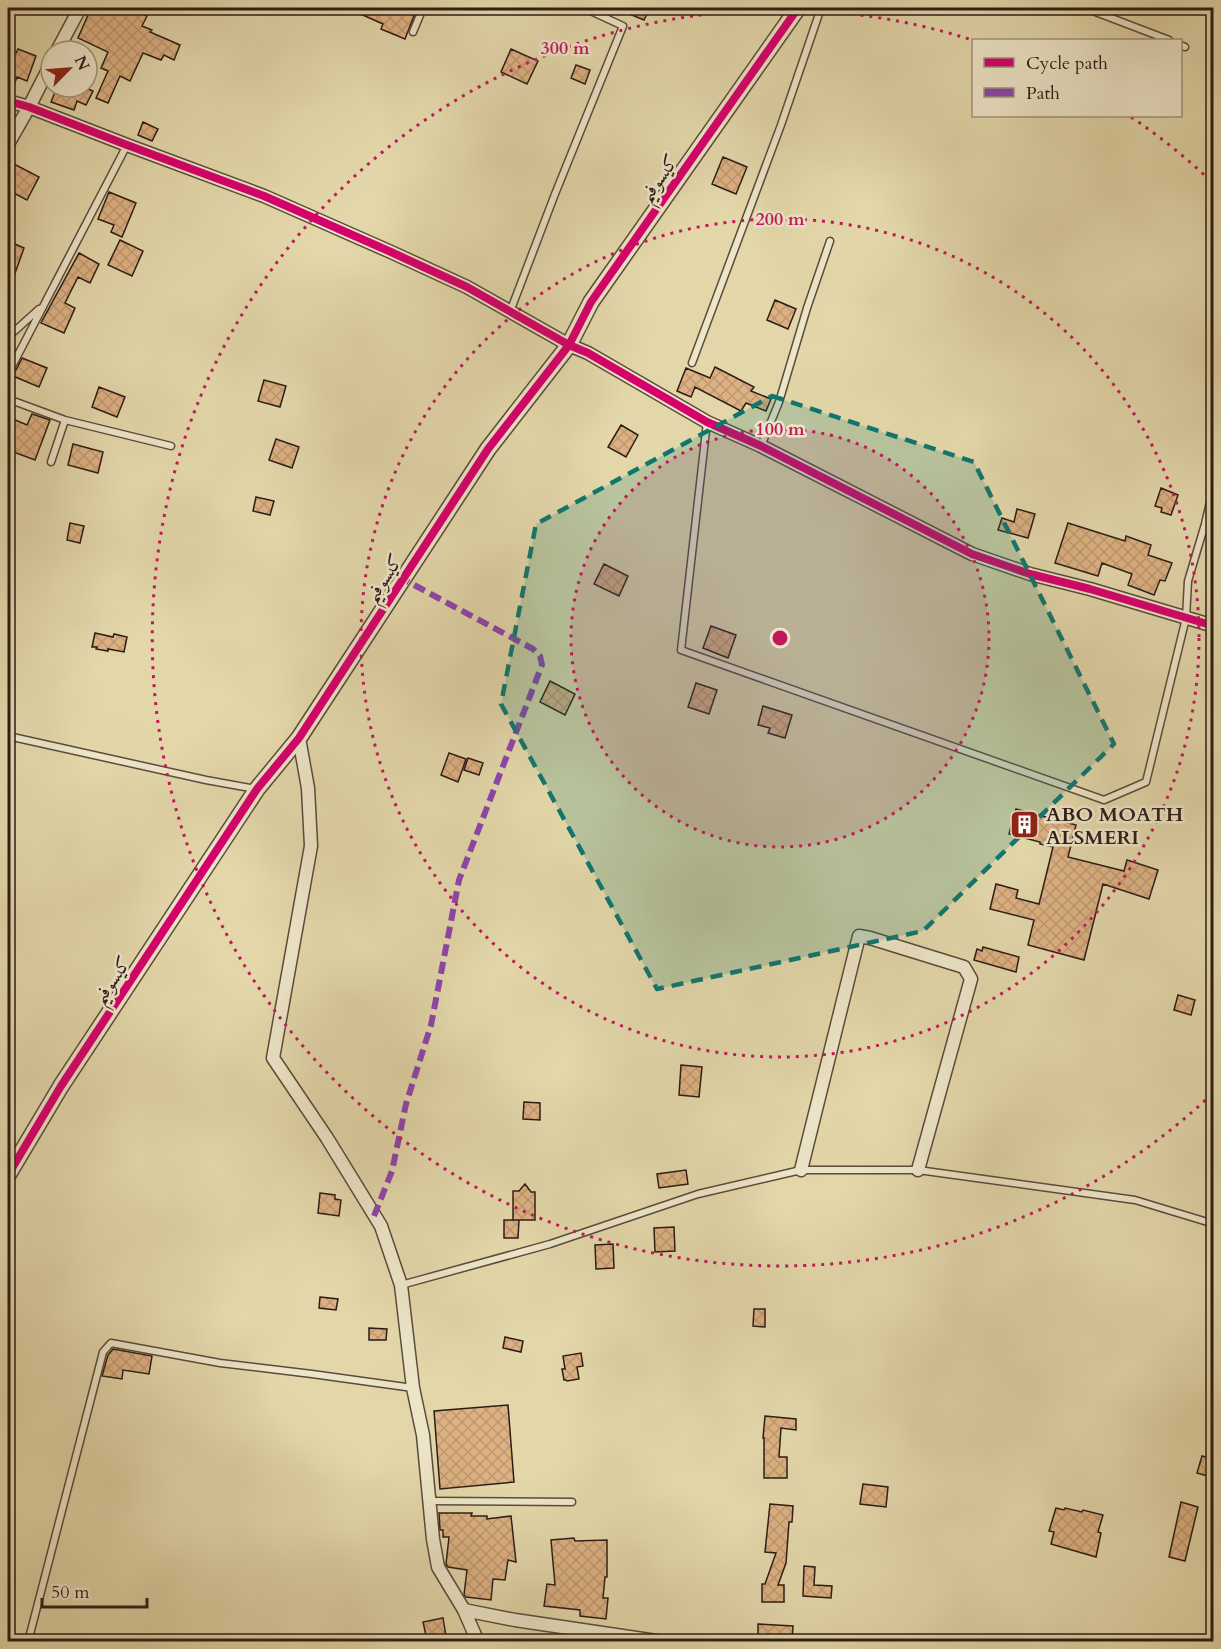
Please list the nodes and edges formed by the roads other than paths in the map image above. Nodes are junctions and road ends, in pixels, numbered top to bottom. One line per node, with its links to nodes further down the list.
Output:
1 (80, 8): 8 (street)
2 (423, 8): 7 (lane)
3 (584, 8): 17 (lane)
4 (798, 8): 19 (street, كيسوفيم)
5 (821, 8): 20 (lane)
6 (1084, 8): 9 (lane)
7 (413, 32)
8 (63, 39)
9 (1166, 39)
10 (39, 87): 12 (street)
11 (8, 100): 12 (street)
12 (29, 107): 13 (street); 14 (street)
13 (8, 144)
14 (127, 146): 16 (lane); 17 (street)
15 (830, 242): 26 (lane)
16 (42, 307): 18 (lane); 21 (lane)
17 (509, 312): 19 (street)
18 (8, 337)
19 (569, 345): 24 (street); 32 (street, كيسوفيم)
20 (692, 363)
21 (8, 374)
22 (8, 399): 23 (lane)
23 (65, 420): 25 (lane); 27 (lane)
24 (707, 422): 26 (street); 29 (lane)
25 (171, 446)
26 (761, 446): 29 (street)
27 (51, 462)
28 (1214, 485): 29 (lane)
29 (1186, 618): 30 (street)
30 (1214, 626)
31 (8, 736): 33 (lane)
32 (299, 738): 33 (street, كيسوفيم); 38 (street)
33 (257, 789): 36 (street, كيسوفيم)
34 (801, 1170): 35 (lane); 35 (street); 38 (lane)
35 (918, 1170): 37 (lane)
36 (8, 1175)
37 (1214, 1224)
38 (400, 1285): 39 (street)
39 (413, 1388): 40 (street); 43 (lane)
40 (429, 1501): 41 (lane); 42 (street)
41 (572, 1502)
42 (464, 1610): 44 (street); 45 (street)
43 (28, 1641)
44 (478, 1641)
45 (663, 1641)

